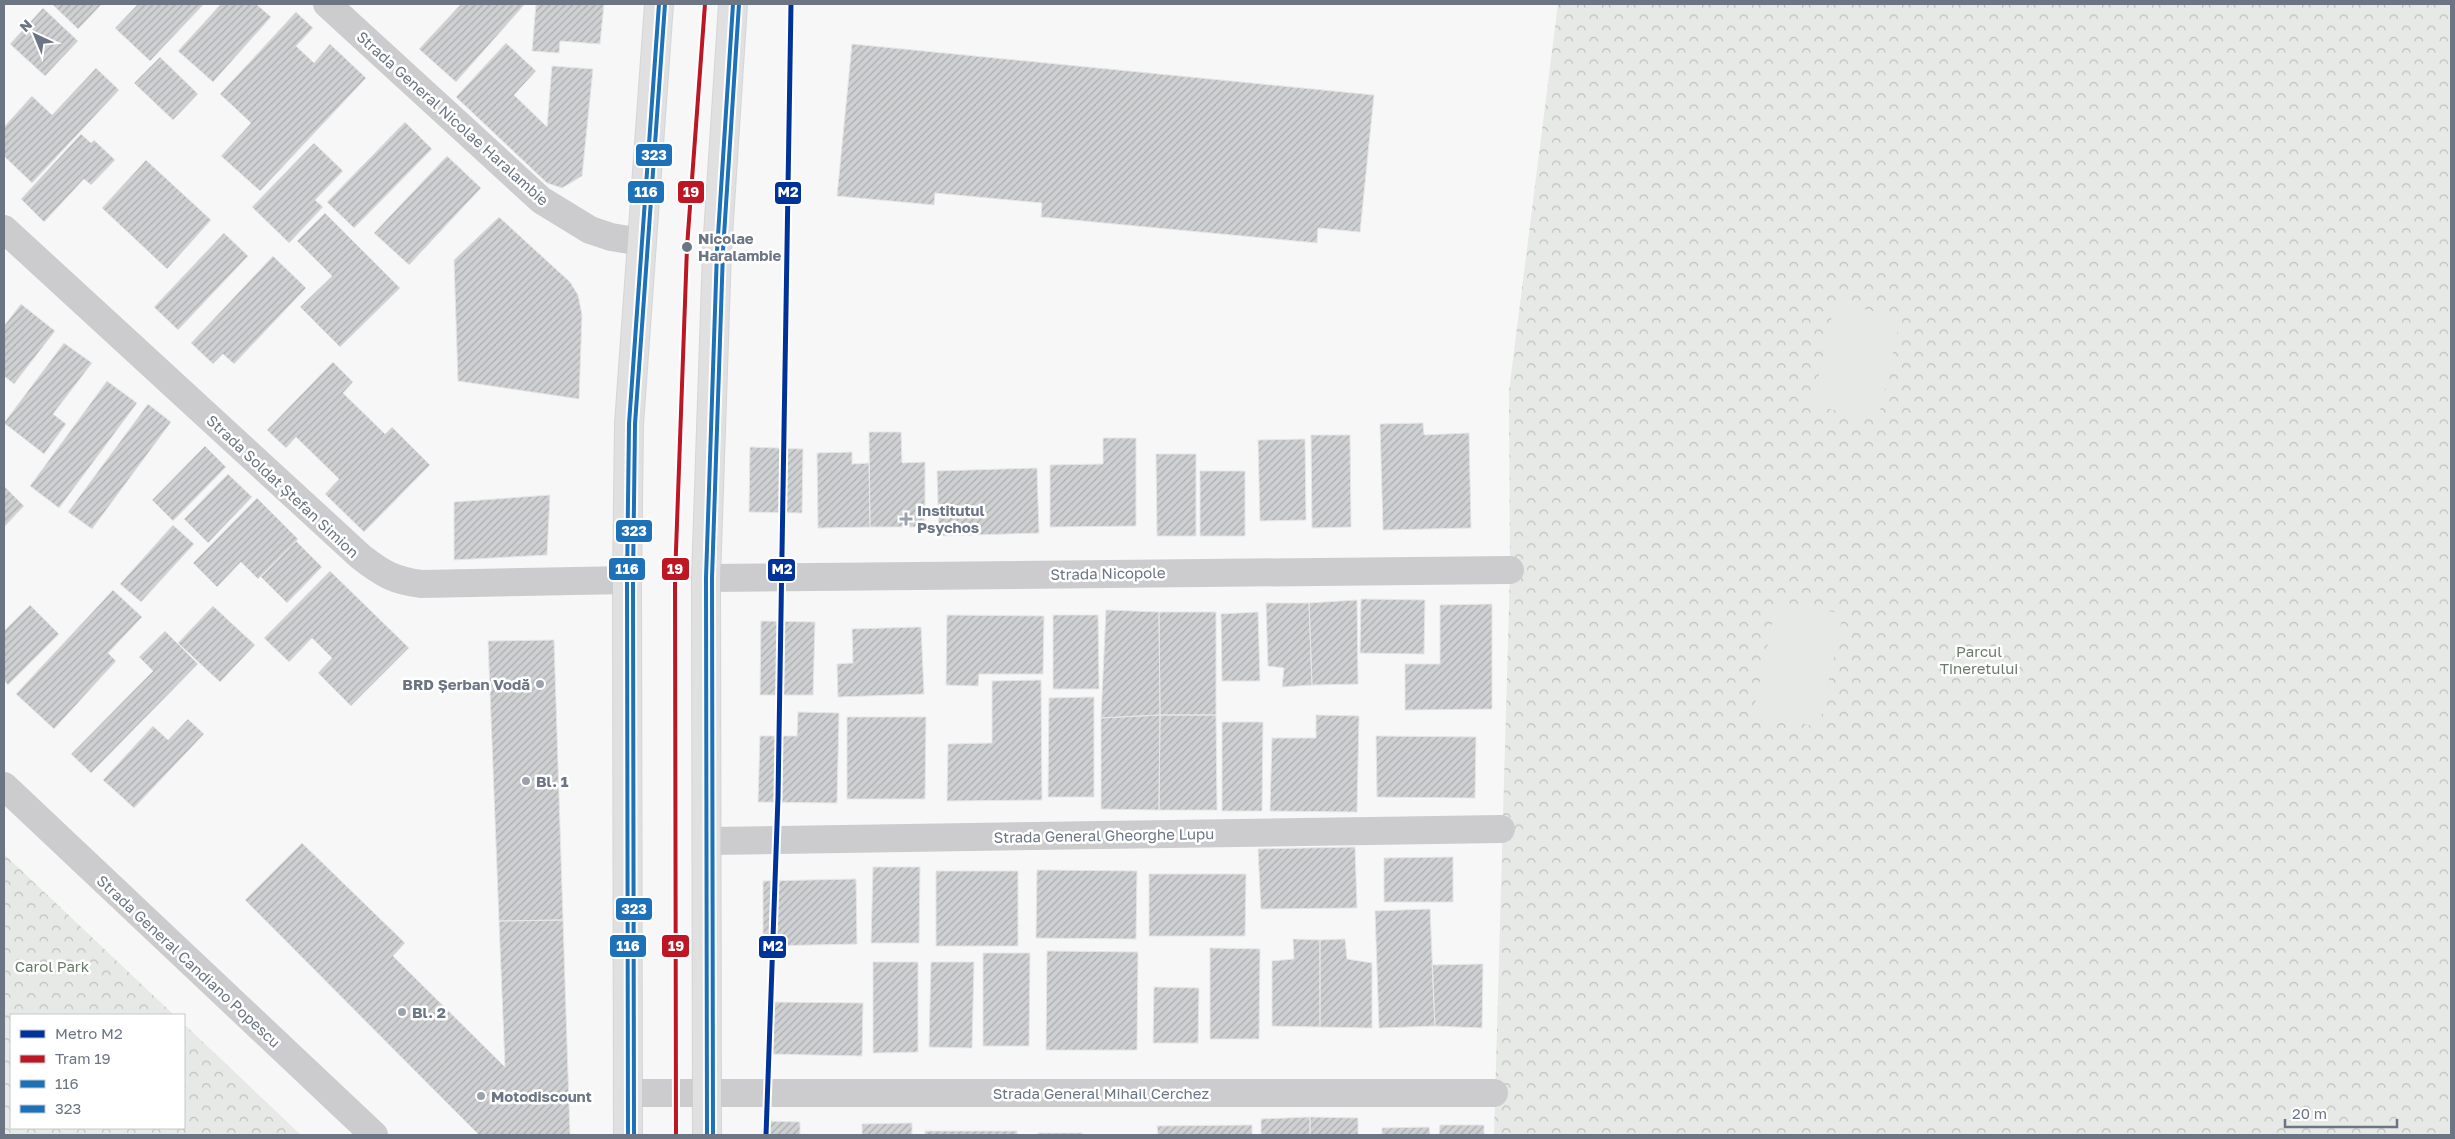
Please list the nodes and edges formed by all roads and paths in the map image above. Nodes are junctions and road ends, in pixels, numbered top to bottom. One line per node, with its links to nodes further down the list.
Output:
1 (327, 4): 5 (street, Strada General Nicolae Haralambie)
2 (659, 4): 5 (main road)
3 (733, 4): 7 (main road)
4 (4, 229): 8 (street, Strada Soldat Ștefan Simion)
5 (641, 242): 8 (main road)
6 (1510, 570): 7 (street, Strada Nicopole)
7 (706, 578): 11 (main road)
8 (627, 580): 13 (main road)
9 (4, 786): 15 (street, Strada General Candiano Popescu)
10 (1501, 830): 11 (street, Strada General Gheorghe Lupu)
11 (707, 841): 12 (main road)
12 (708, 1092): 13 (street, Strada General Mihail Cerchez); 14 (street, Strada General Mihail Cerchez); 17 (main road)
13 (628, 1093): 16 (main road)
14 (1494, 1093)
15 (374, 1135)
16 (628, 1135)
17 (707, 1135)

